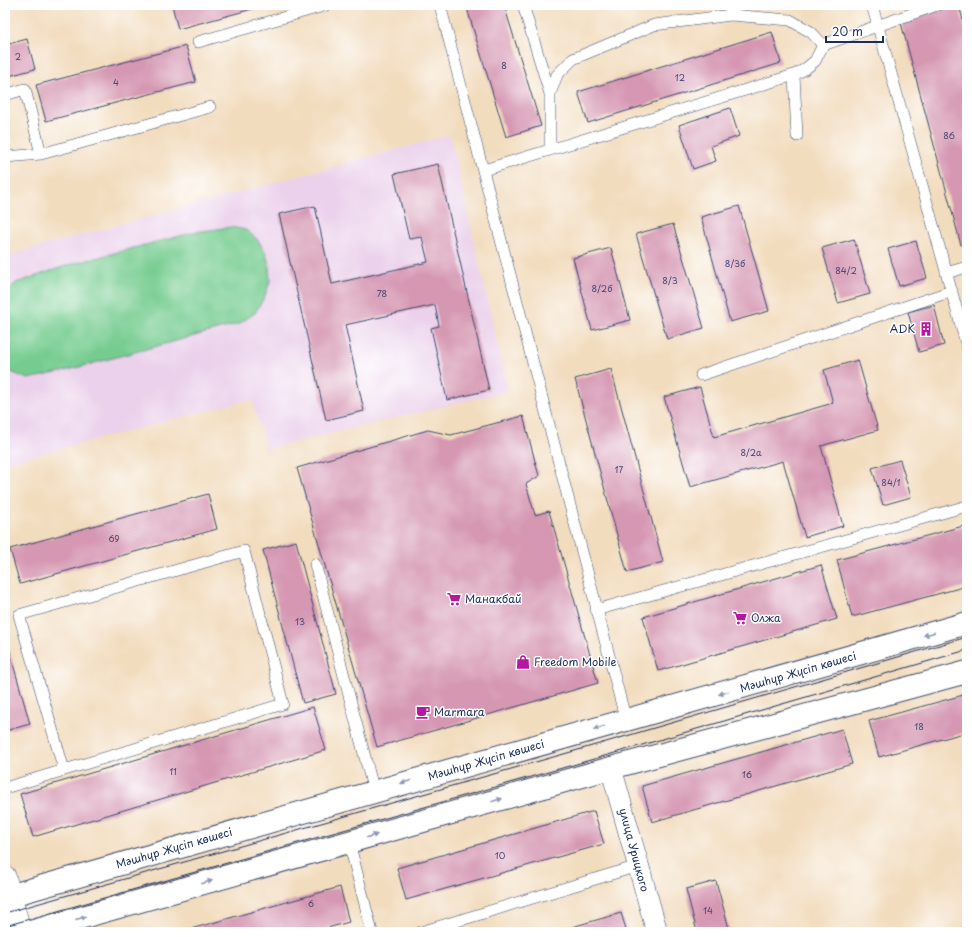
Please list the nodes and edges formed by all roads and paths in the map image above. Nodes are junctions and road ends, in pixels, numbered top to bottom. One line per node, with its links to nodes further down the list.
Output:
1 (327, 5): 7 (lane)
2 (440, 5): 17 (lane)
3 (523, 5): 10 (lane)
4 (872, 5): 6 (lane)
5 (937, 5): 6 (lane)
6 (878, 26): 8 (lane); 19 (lane)
7 (198, 42)
8 (823, 45): 9 (lane); 10 (lane)
9 (794, 75): 13 (lane); 14 (lane)
10 (550, 94): 14 (lane)
11 (5, 95): 15 (lane)
12 (210, 107): 15 (lane)
13 (797, 136)
14 (550, 150): 17 (lane)
15 (41, 154): 16 (lane)
16 (5, 157)
17 (484, 170): 25 (lane)
18 (967, 267): 19 (lane)
19 (946, 273): 20 (lane)
20 (952, 291): 21 (lane); 22 (lane)
21 (967, 347)
22 (701, 375)
23 (967, 506): 25 (lane)
24 (314, 564): 32 (lane)
25 (596, 610): 28 (lane)
26 (967, 624): 28 (street, Мәшһүр Жүсіп көшесі, one-way to 28)
27 (967, 672): 29 (street)
28 (626, 721): 32 (street, Мәшһүр Жүсіп көшесі, one-way to 32)
29 (611, 768): 33 (street, one-way to 29); 34 (street, улица Урицкого)
30 (64, 770): 30 (lane); 31 (lane)
31 (5, 788)
32 (374, 792): 35 (street, Мәшһүр Жүсіп көшесі)
33 (349, 842): 37 (street, one-way to 33); 38 (lane)
34 (638, 866): 39 (lane); 40 (street, улица Урицкого)
35 (7, 889): 36 (street)
36 (21, 932)
37 (30, 932)
38 (372, 932)
39 (421, 932)
40 (656, 932)

